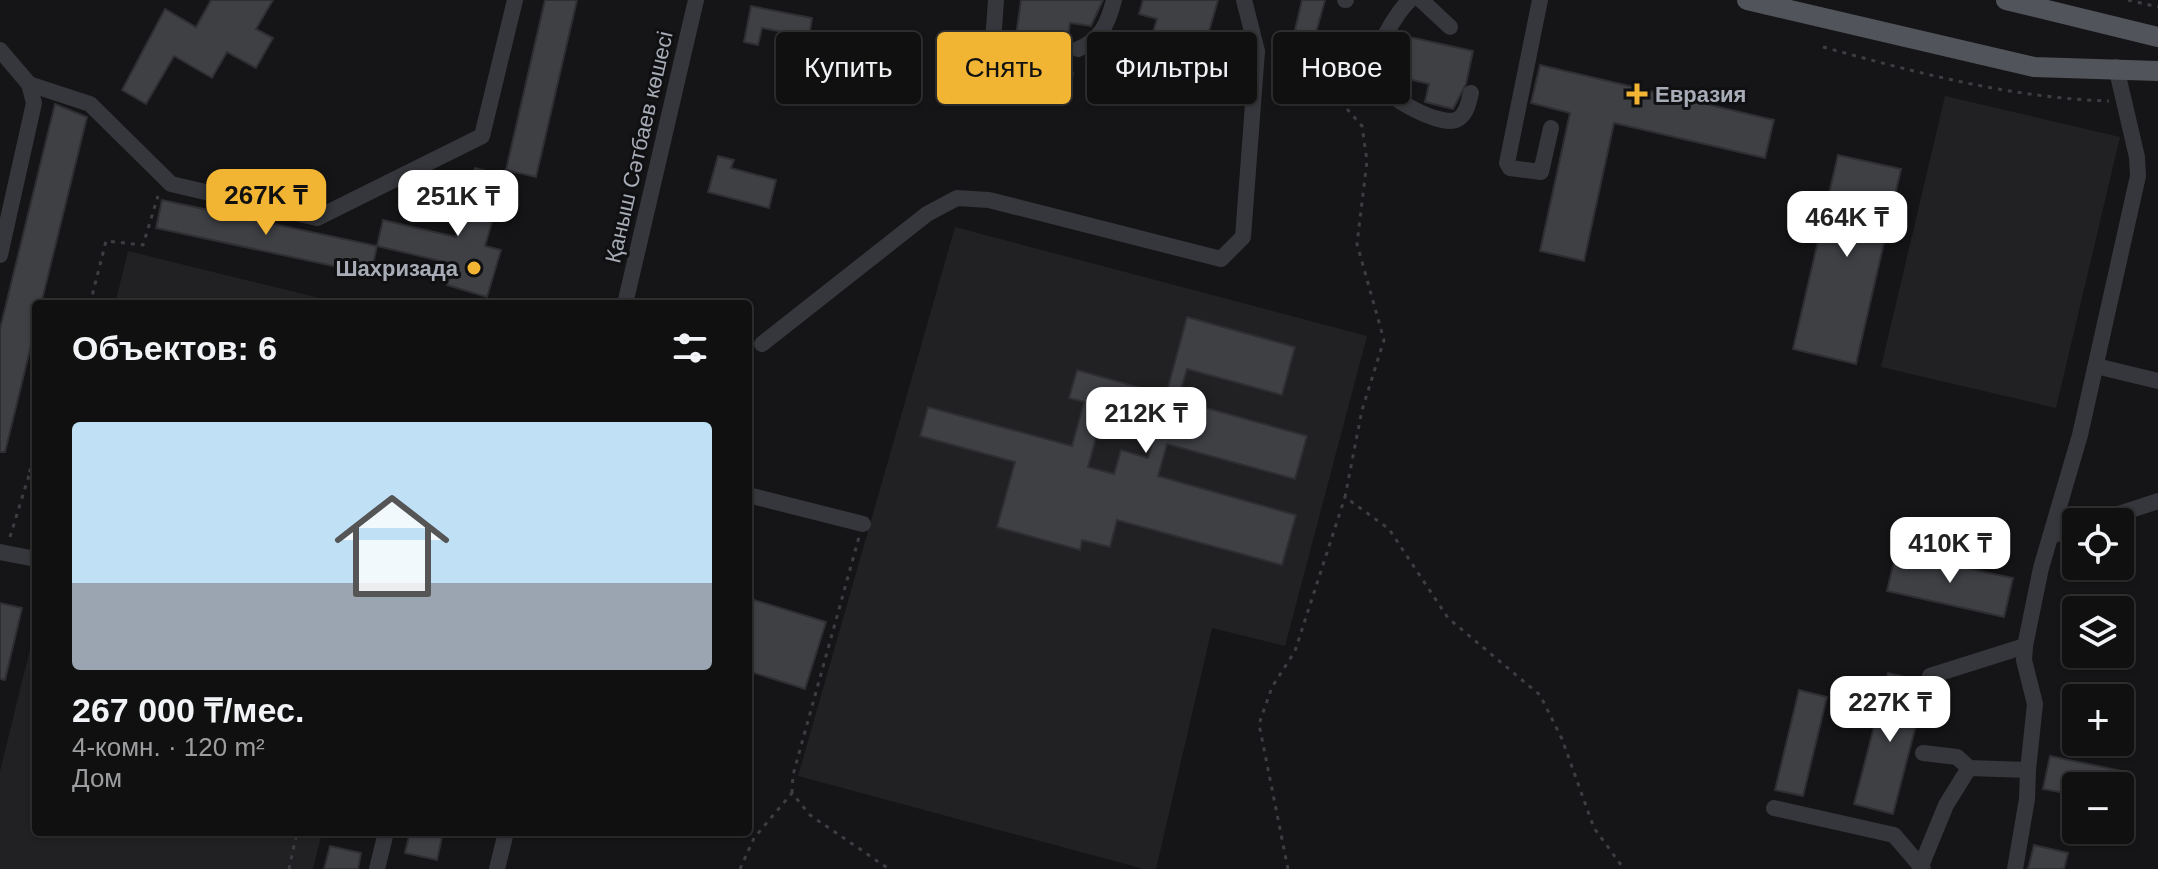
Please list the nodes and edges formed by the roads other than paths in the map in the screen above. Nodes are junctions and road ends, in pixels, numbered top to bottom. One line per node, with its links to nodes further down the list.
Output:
1 (515, 0): 18 (street)
2 (696, 0): 22 (street, Қаныш Сәтбаев көшесі)
3 (996, 0): 12 (street)
4 (1114, 0): 14 (street)
5 (1244, 0): 23 (street)
6 (1410, 0): 19 (street)
7 (1421, 0): 11 (street)
8 (1540, 0): 20 (street)
9 (1747, 0): 16 (main road)
10 (2006, 0): 13 (main road)
11 (1450, 27)
12 (994, 32)
13 (2158, 37)
14 (1078, 49)
15 (0, 50): 18 (street)
16 (2116, 67): 17 (main road); 24 (street)
17 (2158, 71)
18 (29, 84): 21 (street)
19 (1471, 93)
20 (1551, 128)
21 (0, 255)
22 (626, 300)
23 (762, 344)
24 (2096, 366): 25 (street); 31 (street)
25 (2158, 381)
26 (752, 496): 29 (street)
27 (2158, 501): 28 (street)
28 (2134, 509)
29 (863, 524)
30 (2062, 532): 31 (street)
31 (2051, 536): 34 (street)
32 (2, 552): 33 (street)
33 (32, 558)
34 (2025, 646): 35 (street); 38 (street)
35 (1930, 676)
36 (1923, 753): 37 (street)
37 (1969, 768): 38 (street); 42 (street)
38 (2028, 770): 45 (street)
39 (1774, 808): 42 (street)
40 (385, 836): 43 (street)
41 (505, 836): 44 (street)
42 (1922, 868)
43 (377, 869)
44 (497, 869)
45 (2015, 869)

